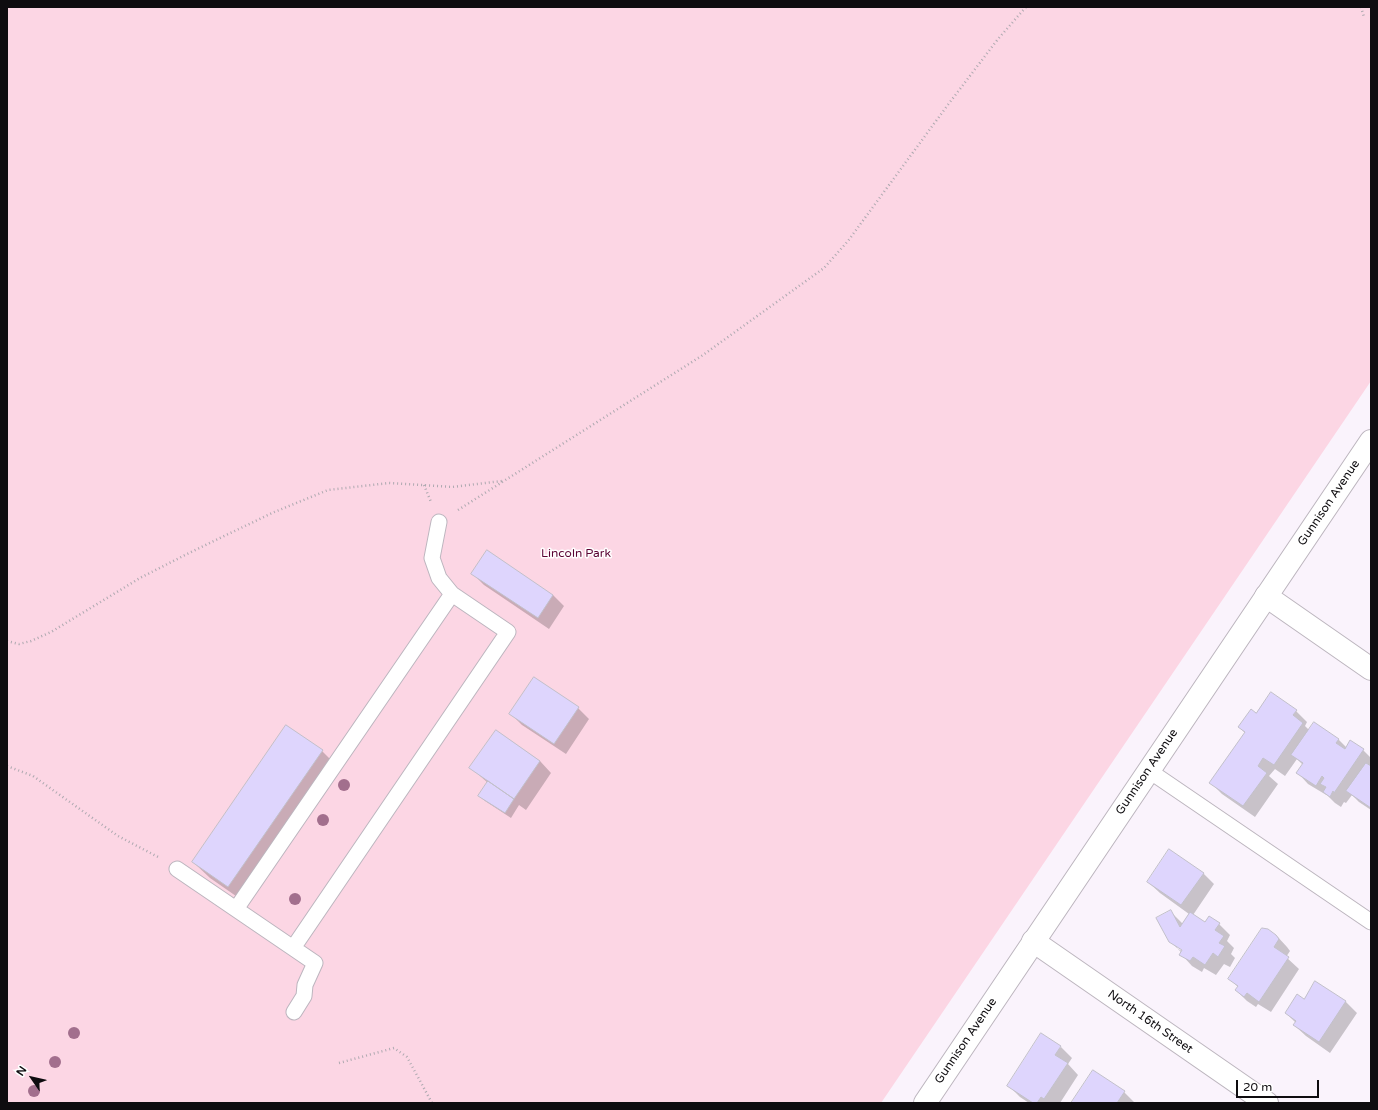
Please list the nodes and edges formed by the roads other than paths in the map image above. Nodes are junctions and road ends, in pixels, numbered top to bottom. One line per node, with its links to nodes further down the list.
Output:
1 (1371, 441): 4 (street, Gunnison Avenue)
2 (439, 522): 3 (lane)
3 (452, 594): 8 (lane); 11 (lane)
4 (1266, 596): 5 (street); 6 (street, Gunnison Avenue)
5 (1371, 669)
6 (1148, 770): 9 (lane); 10 (street, Gunnison Avenue)
7 (177, 869): 8 (lane)
8 (236, 909): 11 (lane)
9 (1371, 922)
10 (1033, 941): 13 (street, Gunnison Avenue); 14 (street, North 16th Street)
11 (293, 948): 12 (lane)
12 (294, 1012)
13 (924, 1103)
14 (1267, 1103)

